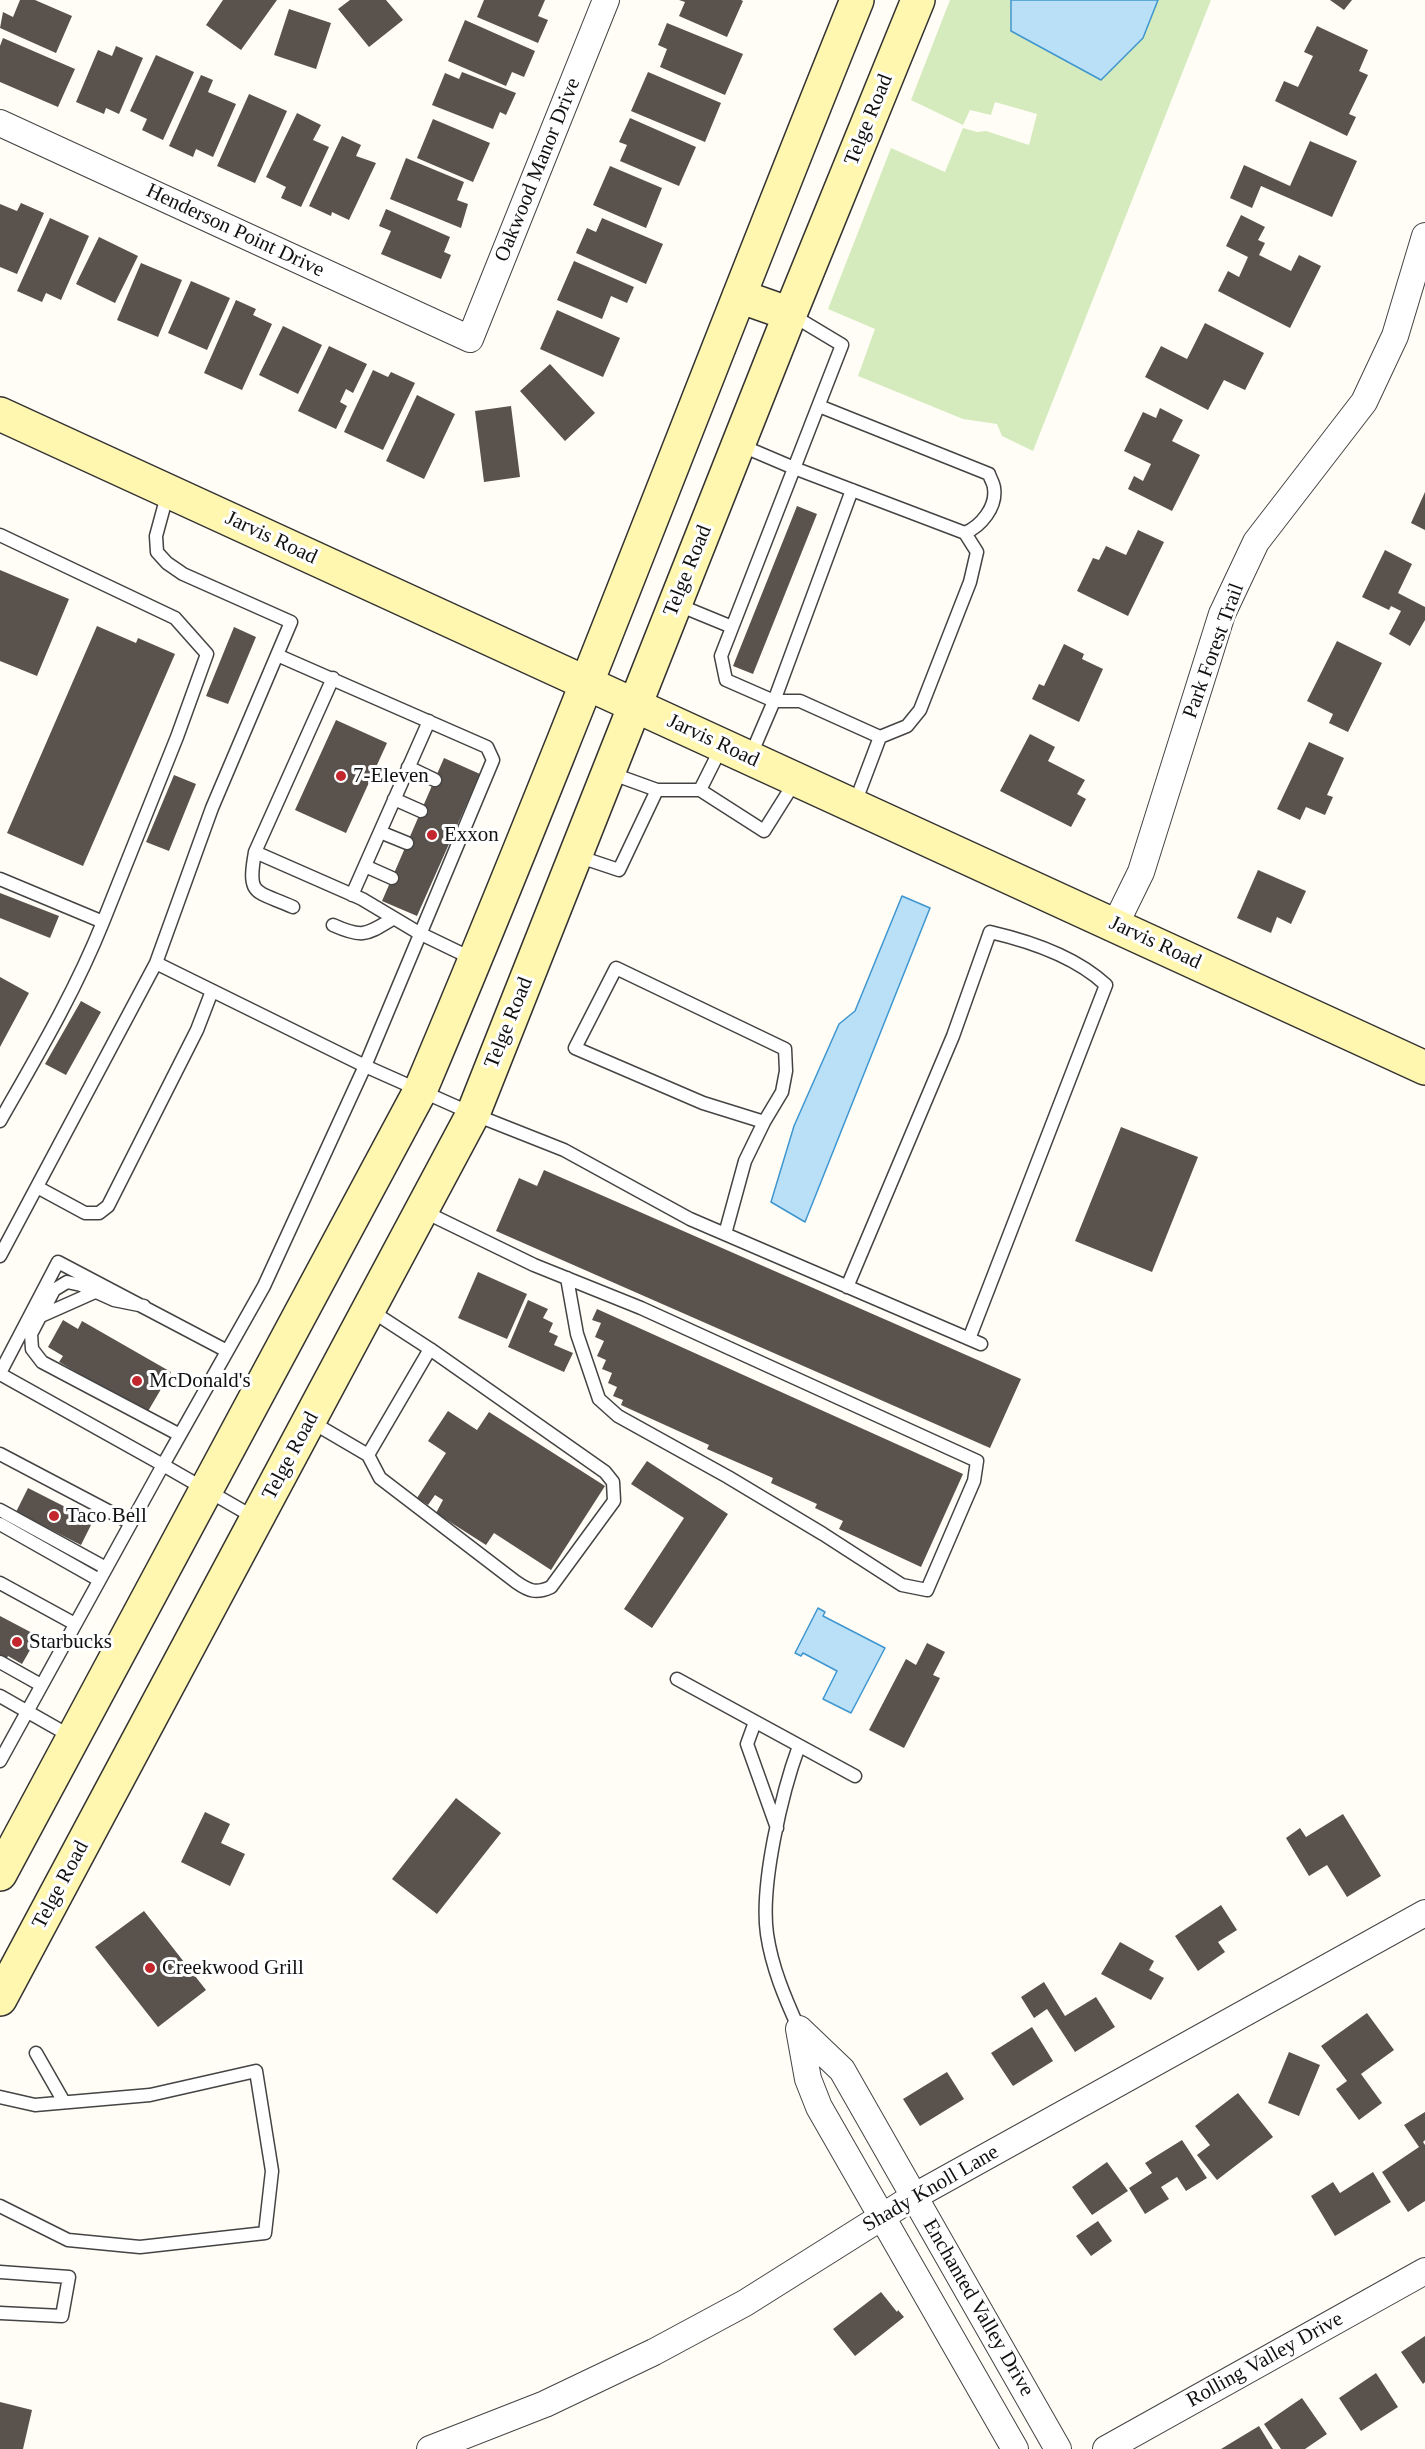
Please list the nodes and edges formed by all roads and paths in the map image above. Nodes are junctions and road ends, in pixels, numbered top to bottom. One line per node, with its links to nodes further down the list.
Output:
1 (606, 0): 8 (street, Oakwood Manor Drive)
2 (857, 0): 6 (main road)
3 (918, 0): 7 (main road, Telge Road)
4 (0, 123): 8 (street, Henderson Point Drive)
5 (1425, 236): 48 (street, Park Forest Trail)
6 (739, 296): 7 (main road); 21 (main road)
7 (790, 314): 9 (lane); 11 (main road, Telge Road)
8 (470, 339)
9 (819, 406): 12 (lane); 15 (lane)
10 (0, 414): 14 (main road, Jarvis Road)
11 (738, 444): 12 (lane); 17 (main road, Telge Road)
12 (794, 468): 13 (lane); 18 (lane)
13 (852, 490): 15 (lane); 22 (lane)
14 (168, 491): 19 (lane); 21 (main road, Jarvis Road)
15 (965, 532): 25 (lane)
16 (0, 535): 46 (lane)
17 (675, 604): 18 (lane); 23 (main road, Telge Road)
18 (732, 627): 22 (lane)
19 (277, 655): 20 (lane); 51 (lane)
20 (333, 678): 24 (lane); 38 (lane)
21 (587, 683): 23 (main road, Jarvis Road); 50 (main road)
22 (774, 701): 25 (lane); 26 (lane)
23 (635, 705): 26 (main road, Jarvis Road); 28 (main road, Telge Road)
24 (429, 721): 27 (lane); 49 (lane)
25 (880, 737): 34 (lane)
26 (736, 751): 29 (main road, Jarvis Road); 32 (lane)
27 (408, 767): 30 (lane); 33 (lane)
28 (608, 772): 31 (lane); 39 (main road, Telge Road)
29 (796, 779): 32 (lane); 34 (main road, Jarvis Road)
30 (435, 780)
31 (657, 790): 32 (lane); 39 (lane)
32 (700, 790)
33 (394, 799): 35 (lane); 36 (lane)
34 (854, 806): 48 (main road, Jarvis Road)
35 (421, 811)
36 (380, 832): 37 (lane); 40 (lane)
37 (407, 843)
38 (255, 852): 43 (lane); 44 (lane)
39 (575, 856): 56 (main road, Telge Road)
40 (365, 866): 41 (lane); 43 (lane)
41 (392, 878)
42 (0, 879): 46 (lane)
43 (352, 895): 45 (lane)
44 (293, 907)
45 (394, 918): 47 (lane); 49 (lane)
46 (103, 922): 57 (lane)
47 (333, 925)
48 (1115, 925): 54 (main road, Jarvis Road)
49 (419, 933): 50 (lane); 53 (lane)
50 (476, 960): 55 (main road)
51 (156, 963): 52 (lane); 59 (lane)
52 (212, 991): 53 (lane); 59 (lane)
53 (365, 1066): 55 (lane); 70 (lane)
54 (1425, 1068)
55 (420, 1091): 56 (lane); 77 (main road)
56 (473, 1114): 60 (main road, Telge Road); 61 (lane)
57 (0, 1121)
58 (764, 1122): 58 (lane); 61 (lane)
59 (36, 1187): 62 (lane)
60 (422, 1210): 63 (lane); 67 (main road, Telge Road)
61 (725, 1234): 64 (lane)
62 (0, 1256)
63 (567, 1278): 63 (lane)
64 (847, 1287): 64 (lane)
65 (95, 1292): 66 (lane); 68 (lane); 68 (lane)
66 (144, 1306): 70 (lane); 71 (lane)
67 (369, 1309): 69 (lane); 72 (main road, Telge Road)
68 (41, 1316): 73 (lane)
69 (430, 1349): 75 (lane); 75 (lane)
70 (227, 1351): 73 (lane)
71 (0, 1374): 76 (lane)
72 (310, 1421): 75 (lane); 79 (main road, Telge Road)
73 (180, 1435): 76 (lane)
74 (0, 1454): 80 (lane)
75 (368, 1455)
76 (163, 1465): 77 (lane); 80 (lane)
77 (207, 1490): 79 (lane); 92 (main road)
78 (0, 1510): 82 (lane)
79 (257, 1519): 99 (main road, Telge Road)
80 (131, 1523): 82 (lane)
81 (0, 1524): 83 (lane)
82 (106, 1568): 83 (lane)
83 (99, 1580): 85 (lane)
84 (0, 1583): 85 (lane)
85 (75, 1624): 88 (lane)
86 (0, 1662): 88 (lane)
87 (677, 1679): 91 (lane)
88 (41, 1685): 90 (lane)
89 (0, 1696): 90 (lane)
90 (27, 1711): 92 (lane); 94 (lane)
91 (755, 1722): 93 (lane); 96 (lane)
92 (74, 1738): 97 (main road)
93 (799, 1746): 95 (lane); 96 (lane)
94 (0, 1761)
95 (855, 1776)
96 (777, 1829): 100 (lane)
97 (0, 1874)
98 (1425, 1913): 104 (street, Shady Knoll Lane)
99 (0, 1999)
100 (799, 2029): 104 (street, Enchanted Valley Drive); 106 (street, Enchanted Valley Drive)
101 (36, 2053): 103 (lane)
102 (0, 2097): 103 (lane)
103 (64, 2102): 105 (lane)
104 (915, 2196): 106 (street, Shady Knoll Lane); 112 (street, Enchanted Valley Drive)
105 (0, 2206)
106 (882, 2217): 110 (street, Shady Knoll Lane); 111 (street, Enchanted Valley Drive)
107 (1425, 2271): 113 (street, Rolling Valley Drive)
108 (0, 2272): 109 (lane)
109 (0, 2313)
110 (430, 2449)
111 (1015, 2449)
112 (1058, 2449)
113 (1106, 2449)

